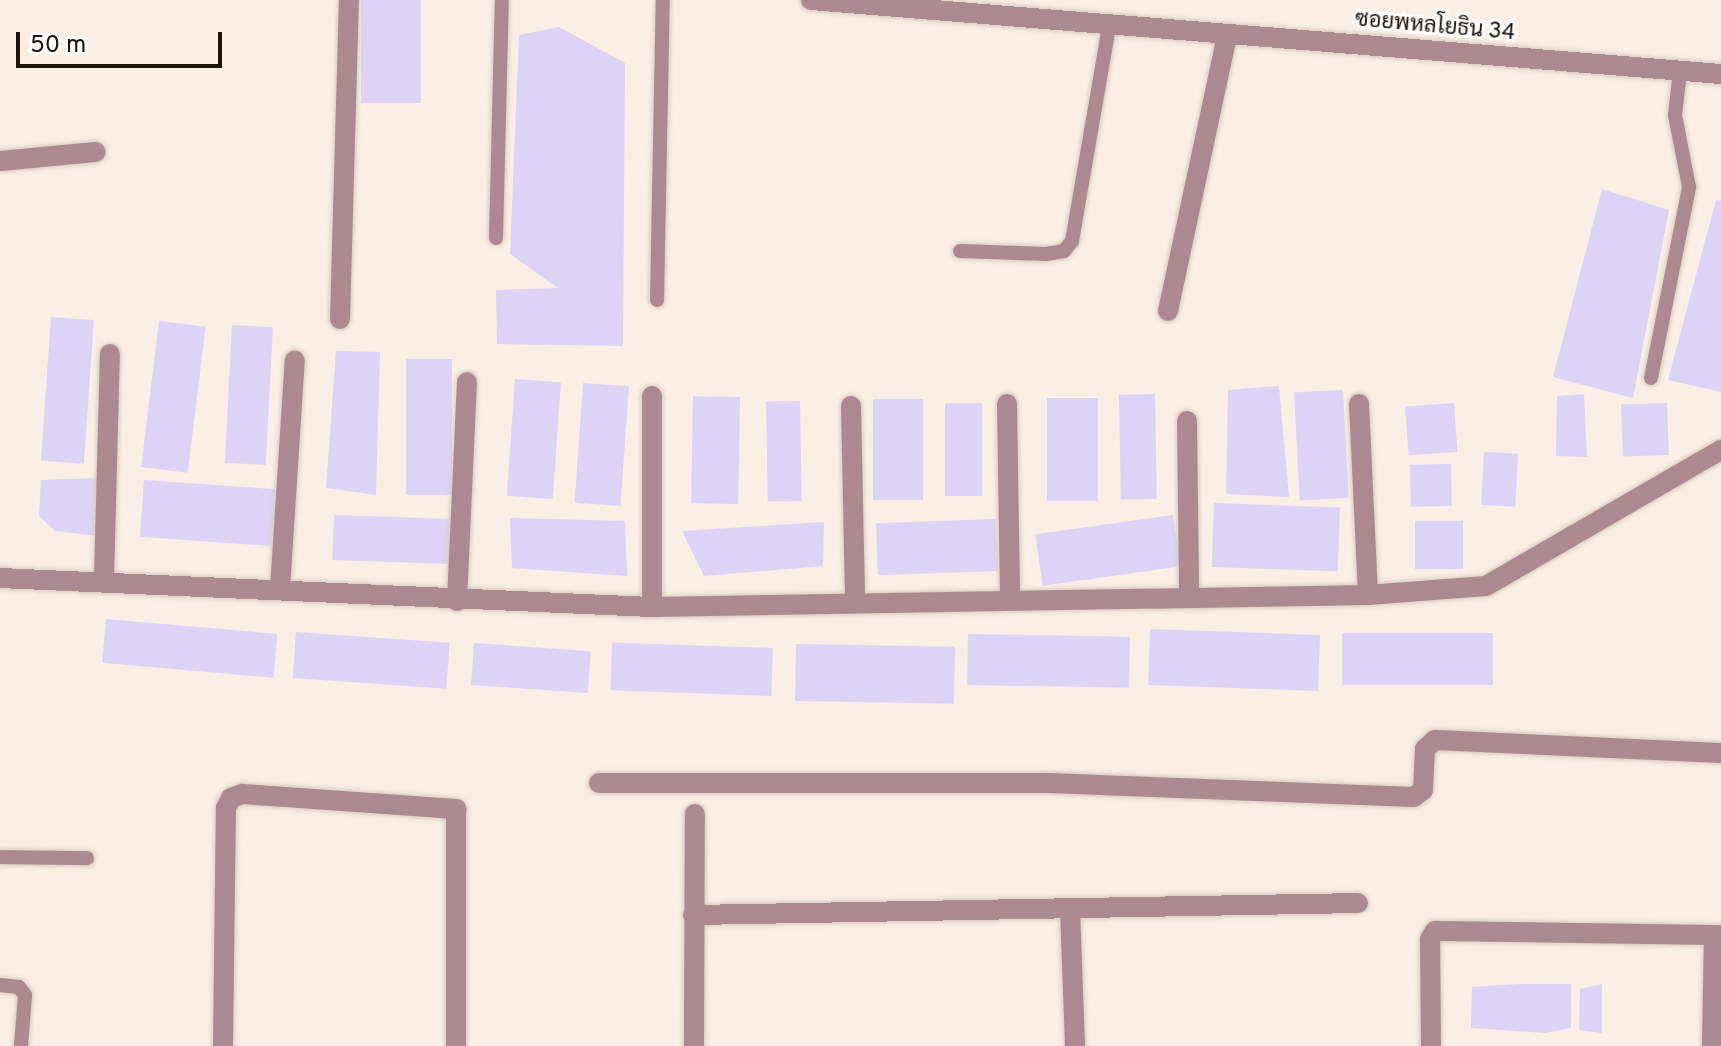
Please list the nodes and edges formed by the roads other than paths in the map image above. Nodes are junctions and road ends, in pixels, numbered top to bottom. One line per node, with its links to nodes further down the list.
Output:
1 (349, 0): 15 (street)
2 (502, 0): 11 (lane)
3 (663, 0): 13 (lane)
4 (811, 0): 5 (street, ซอยพหลโยธิน 34)
5 (1109, 26): 6 (street, ซอยพหลโยธิน 34); 12 (lane)
6 (1227, 35): 7 (street, ซอยพหลโยธิน 34); 14 (street)
7 (1680, 71): 8 (street, ซอยพหลโยธิน 34); 18 (lane)
8 (1721, 74)
9 (96, 152): 10 (street)
10 (0, 161)
11 (496, 238)
12 (960, 251)
13 (657, 300)
14 (1168, 311)
15 (340, 319)
16 (110, 354): 27 (street)
17 (295, 360): 28 (street)
18 (1651, 378)
19 (467, 382): 32 (street)
20 (652, 396): 34 (street)
21 (1007, 404): 31 (street)
22 (1359, 404): 29 (street)
23 (851, 406): 33 (street)
24 (1187, 421): 30 (street)
25 (1721, 450): 29 (street)
26 (0, 578): 27 (street)
27 (104, 579): 28 (street)
28 (280, 589): 32 (street)
29 (1368, 595): 30 (street)
30 (1189, 597): 31 (street)
31 (1010, 600): 33 (street)
32 (457, 601): 34 (street)
33 (855, 602): 34 (street)
34 (652, 607)
35 (1721, 753): 36 (street)
36 (599, 783)
37 (695, 814): 42 (street)
38 (0, 857): 39 (lane)
39 (87, 858)
40 (1358, 903): 41 (street)
41 (1070, 909): 42 (street); 49 (street)
42 (693, 915): 48 (street)
43 (1717, 935): 50 (street); 51 (street)
44 (0, 985): 45 (lane)
45 (21, 1046)
46 (223, 1046): 47 (street)
47 (456, 1046)
48 (694, 1046)
49 (1075, 1046)
50 (1431, 1046)
51 (1712, 1046)

